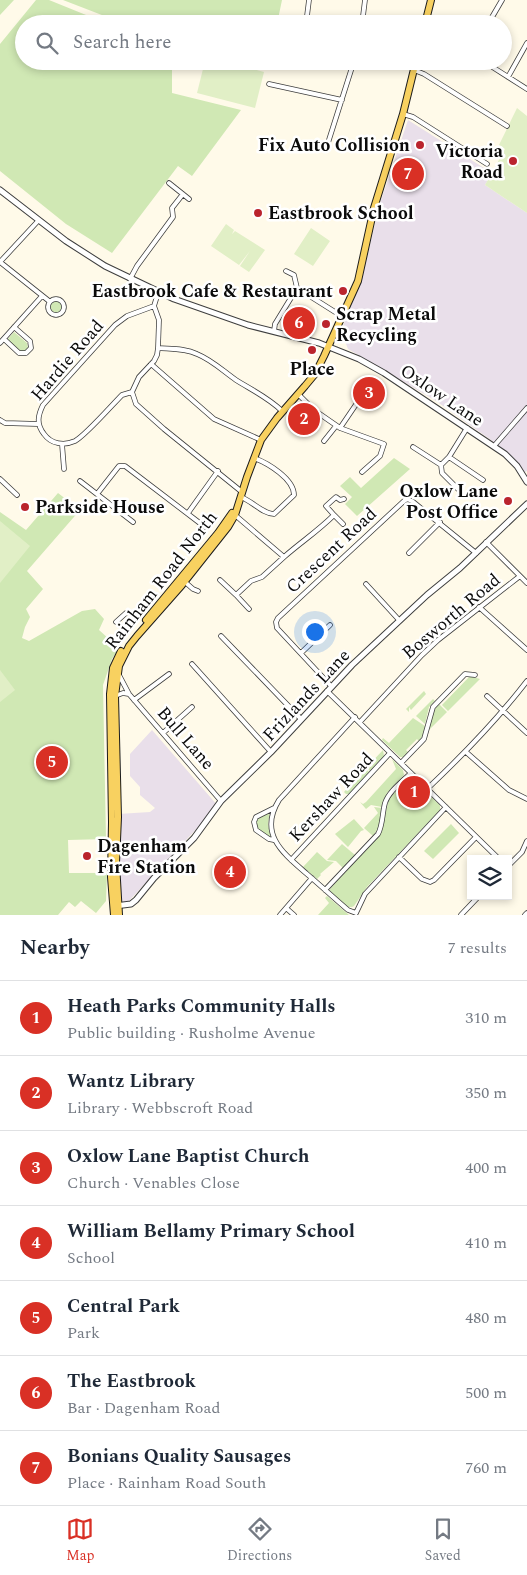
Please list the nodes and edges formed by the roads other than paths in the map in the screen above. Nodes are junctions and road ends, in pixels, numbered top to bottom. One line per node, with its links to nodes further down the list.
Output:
1 (310, 0): 5 (street)
2 (365, 0): 6 (street)
3 (431, 0): 7 (main road)
4 (502, 0): 8 (street)
5 (308, 15)
6 (363, 15)
7 (427, 15)
8 (493, 15)
9 (527, 43): 15 (street)
10 (351, 70): 19 (street)
11 (414, 70): 20 (main road, Rainham Road North)
12 (420, 70): 21 (street)
13 (497, 70): 16 (street)
14 (512, 70): 16 (street)
15 (512, 70)
16 (508, 77): 18 (street)
17 (269, 84): 19 (street)
18 (527, 88)
19 (342, 100): 22 (street)
20 (403, 114): 23 (street); 37 (main road, Rainham Road North)
21 (507, 126)
22 (327, 146)
23 (487, 164)
24 (169, 183): 26 (street)
25 (0, 190): 28 (street, Oxlow Lane)
26 (183, 194): 27 (street); 31 (street)
27 (189, 199)
28 (38, 220): 29 (street); 31 (street, Oxlow Lane)
29 (0, 262): 34 (street)
30 (286, 271): 32 (street)
31 (130, 279): 33 (street, Oxlow Lane)
32 (297, 288): 37 (street); 39 (street)
33 (158, 294): 36 (street); 39 (street, Oxlow Lane)
34 (42, 296): 35 (street); 38 (street)
35 (49, 301): 35 (street)
36 (154, 306): 43 (street); 51 (street, Hardie Road)
37 (343, 317): 42 (main road, Rainham Road North)
38 (14, 327): 40 (street); 40 (street)
39 (274, 331): 42 (street, Oxlow Lane)
40 (4, 339): 41 (street)
41 (0, 343)
42 (329, 347): 46 (main road, Rainham Road North); 53 (street, Oxlow Lane)
43 (158, 348): 44 (street); 49 (street)
44 (151, 364): 45 (street); 54 (street)
45 (132, 392): 56 (street); 63 (street)
46 (298, 394): 49 (main road, Rainham Road North); 52 (street)
47 (357, 403): 52 (street)
48 (527, 408): 57 (street)
49 (282, 411): 54 (main road, Rainham Road North)
50 (0, 420): 51 (street)
51 (38, 424): 56 (street, Hardie Road)
52 (338, 427): 55 (street); 64 (street)
53 (467, 428): 57 (street, Oxlow Lane); 59 (street)
54 (261, 440): 60 (main road, Rainham Road North)
55 (324, 441)
56 (62, 444): 62 (street)
57 (494, 446): 68 (street, Oxlow Lane)
58 (413, 447): 61 (street)
59 (449, 457): 61 (street); 66 (street)
60 (254, 458): 71 (main road, Rainham Road North); 71 (street)
61 (441, 466): 69 (street)
62 (64, 469)
63 (218, 472): 71 (street); 76 (street)
64 (362, 472)
65 (0, 479): 72 (street)
66 (483, 480)
67 (80, 481): 70 (street)
68 (527, 482)
69 (458, 488)
70 (97, 494): 76 (street); 79 (street)
71 (241, 494): 75 (main road, Rainham Road North)
72 (17, 495)
73 (344, 499): 77 (street)
74 (527, 504): 83 (street, Frizlands Lane)
75 (237, 506): 78 (main road, Rainham Road North); 140 (main road, Rainham Road North)
76 (188, 513): 82 (street)
77 (334, 515): 81 (street); 86 (street)
78 (235, 516): 86 (street); 89 (main road, Rainham Road North)
79 (133, 522)
80 (440, 522): 84 (street); 85 (street, Crescent Road); 102 (street, Crescent Road)
81 (343, 524)
82 (205, 527)
83 (486, 542): 85 (street, Frizlands Lane); 87 (street)
84 (409, 553)
85 (476, 553): 97 (street, Frizlands Lane)
86 (284, 557): 93 (street)
87 (520, 576): 90 (street); 94 (street, Bosworth Road)
88 (220, 580): 93 (street)
89 (184, 582): 92 (street); 104 (main road, Rainham Road North)
90 (527, 583)
91 (366, 584): 97 (street)
92 (198, 590)
93 (236, 595): 95 (street)
94 (479, 607): 101 (street); 117 (street, Bosworth Road)
95 (249, 609)
96 (126, 613): 98 (street)
97 (399, 620): 108 (street, Frizlands Lane)
98 (116, 622)
99 (330, 625): 102 (street)
100 (221, 636): 116 (street)
101 (527, 650)
102 (300, 653): 108 (street, Crescent Road)
103 (192, 664): 120 (street)
104 (118, 672): 109 (street, Bull Lane); 110 (main road, Rainham Road North)
105 (169, 674): 112 (street)
106 (475, 676): 123 (street)
107 (527, 681): 114 (street)
108 (329, 688): 115 (street, Crescent Road); 116 (street, Frizlands Lane)
109 (129, 694): 110 (street); 112 (street, Bull Lane)
110 (115, 696): 140 (main road, Rainham Road North)
111 (487, 696): 114 (street)
112 (134, 700): 118 (street, Bull Lane)
113 (192, 707): 118 (street)
114 (504, 712): 119 (street); 121 (street)
115 (354, 717): 117 (street, Crescent Road); 129 (street)
116 (301, 719): 120 (street, Frizlands Lane)
117 (360, 722): 122 (street, Crescent Road)
118 (163, 732): 127 (street, Bull Lane)
119 (527, 733)
120 (271, 752): 127 (street, Frizlands Lane)
121 (466, 752): 125 (street); 126 (street)
122 (390, 753): 123 (street, Crescent Road); 135 (street, Kershaw Road)
123 (401, 763): 124 (street, Crescent Road)
124 (411, 773): 125 (street, Crescent Road); 138 (street)
125 (427, 789): 128 (street, Crescent Road)
126 (527, 799)
127 (221, 801): 140 (street, Frizlands Lane)
128 (446, 807): 130 (street, Crescent Road); 134 (street)
129 (274, 808): 131 (street); 131 (street)
130 (476, 837): 133 (street, Crescent Road); 134 (street)
131 (274, 840): 135 (street)
132 (527, 841): 136 (street)
133 (495, 855)
134 (399, 857): 142 (street)
135 (291, 860): 137 (street)
136 (512, 862)
137 (312, 878): 138 (street); 141 (street)
138 (325, 890): 142 (street)
139 (475, 900): 147 (street)
140 (116, 906): 143 (main road, Rainham Road North); 144 (main road, Rainham Road North)
141 (286, 908): 145 (street); 146 (street)
142 (356, 914)
143 (114, 915)
144 (118, 915)
145 (280, 915)
146 (294, 915)
147 (461, 915)

